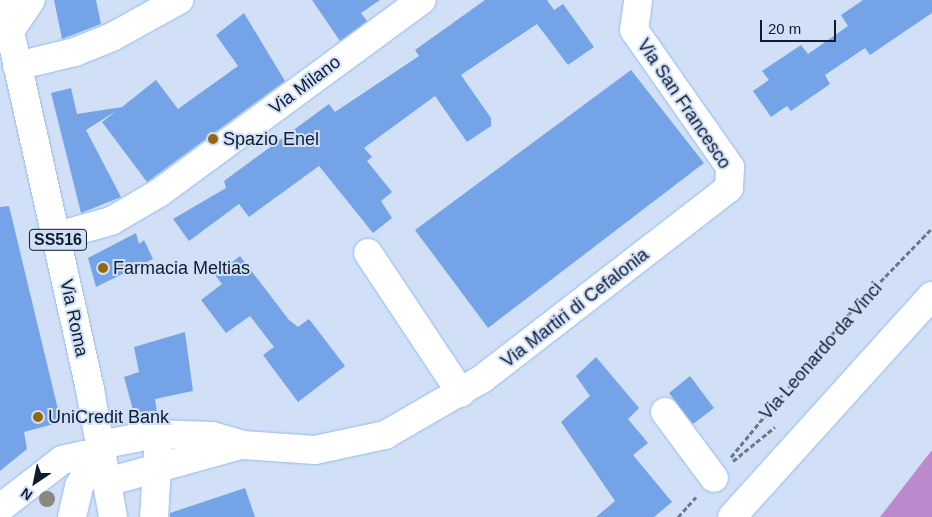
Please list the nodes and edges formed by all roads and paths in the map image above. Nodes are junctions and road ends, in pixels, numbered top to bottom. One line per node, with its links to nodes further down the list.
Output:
1 (3, 0): 6 (street, Via Roma / SS516)
2 (31, 0): 6 (street)
3 (179, 0): 7 (street)
4 (422, 0): 10 (street, Via Milano)
5 (638, 0): 8 (street, Via San Francesco)
6 (10, 32): 7 (street, Via Roma / SS516)
7 (17, 66): 10 (street, Via Roma / SS516)
8 (732, 179): 13 (street, Via Martiri di Cefalonia)
9 (932, 228): 19 (path, Via Leonardo da Vinci)
10 (57, 236): 17 (street, Via Roma / SS516)
11 (368, 253): 13 (street)
12 (932, 296): 24 (street)
13 (461, 393): 16 (street, Via Martiri di Cefalonia)
14 (664, 412): 19 (street)
15 (156, 434): 16 (street); 17 (street); 18 (street)
16 (243, 445): 18 (street)
17 (101, 459): 18 (street); 20 (street); 21 (street); 22 (street, Via Roma / SS516)
18 (157, 468): 23 (street)
19 (714, 478)
20 (0, 508)
21 (72, 517)
22 (113, 517)
23 (154, 517)
24 (732, 517)

